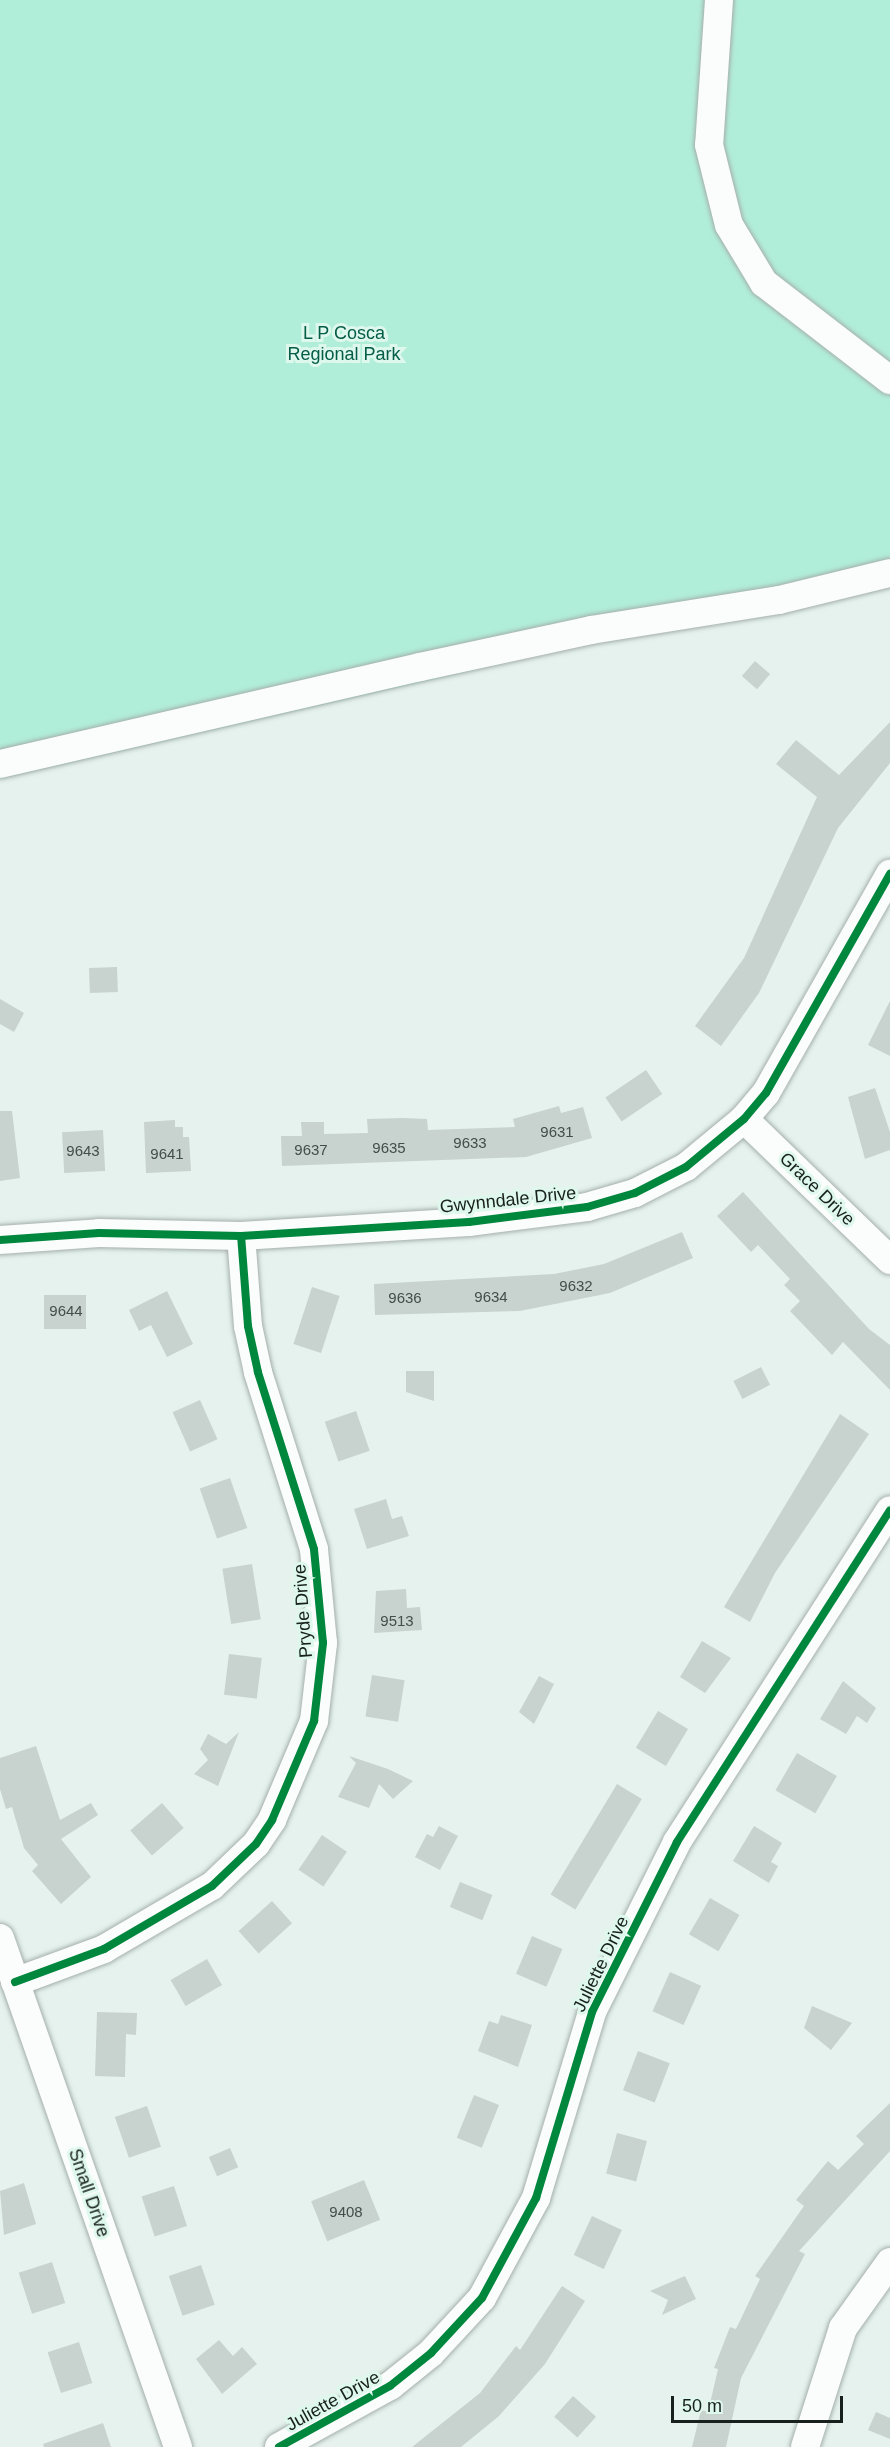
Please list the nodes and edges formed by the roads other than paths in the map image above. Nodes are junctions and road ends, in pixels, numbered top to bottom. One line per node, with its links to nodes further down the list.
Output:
1 (719, 0): 2 (street)
2 (890, 380)
3 (890, 573): 4 (street)
4 (0, 764)
5 (890, 874): 6 (street, Gwynndale Drive)
6 (744, 1119): 7 (street, Gwynndale Drive); 9 (street, Grace Drive)
7 (241, 1236): 8 (street, Gwynndale Drive); 12 (street, Pryde Drive)
8 (0, 1240)
9 (890, 1260)
10 (890, 1510): 15 (street, Juliette Drive)
11 (0, 1938): 12 (street, Small Drive)
12 (15, 1982): 14 (street, Small Drive)
13 (890, 2262): 16 (street)
14 (178, 2447)
15 (279, 2447)
16 (805, 2447)

